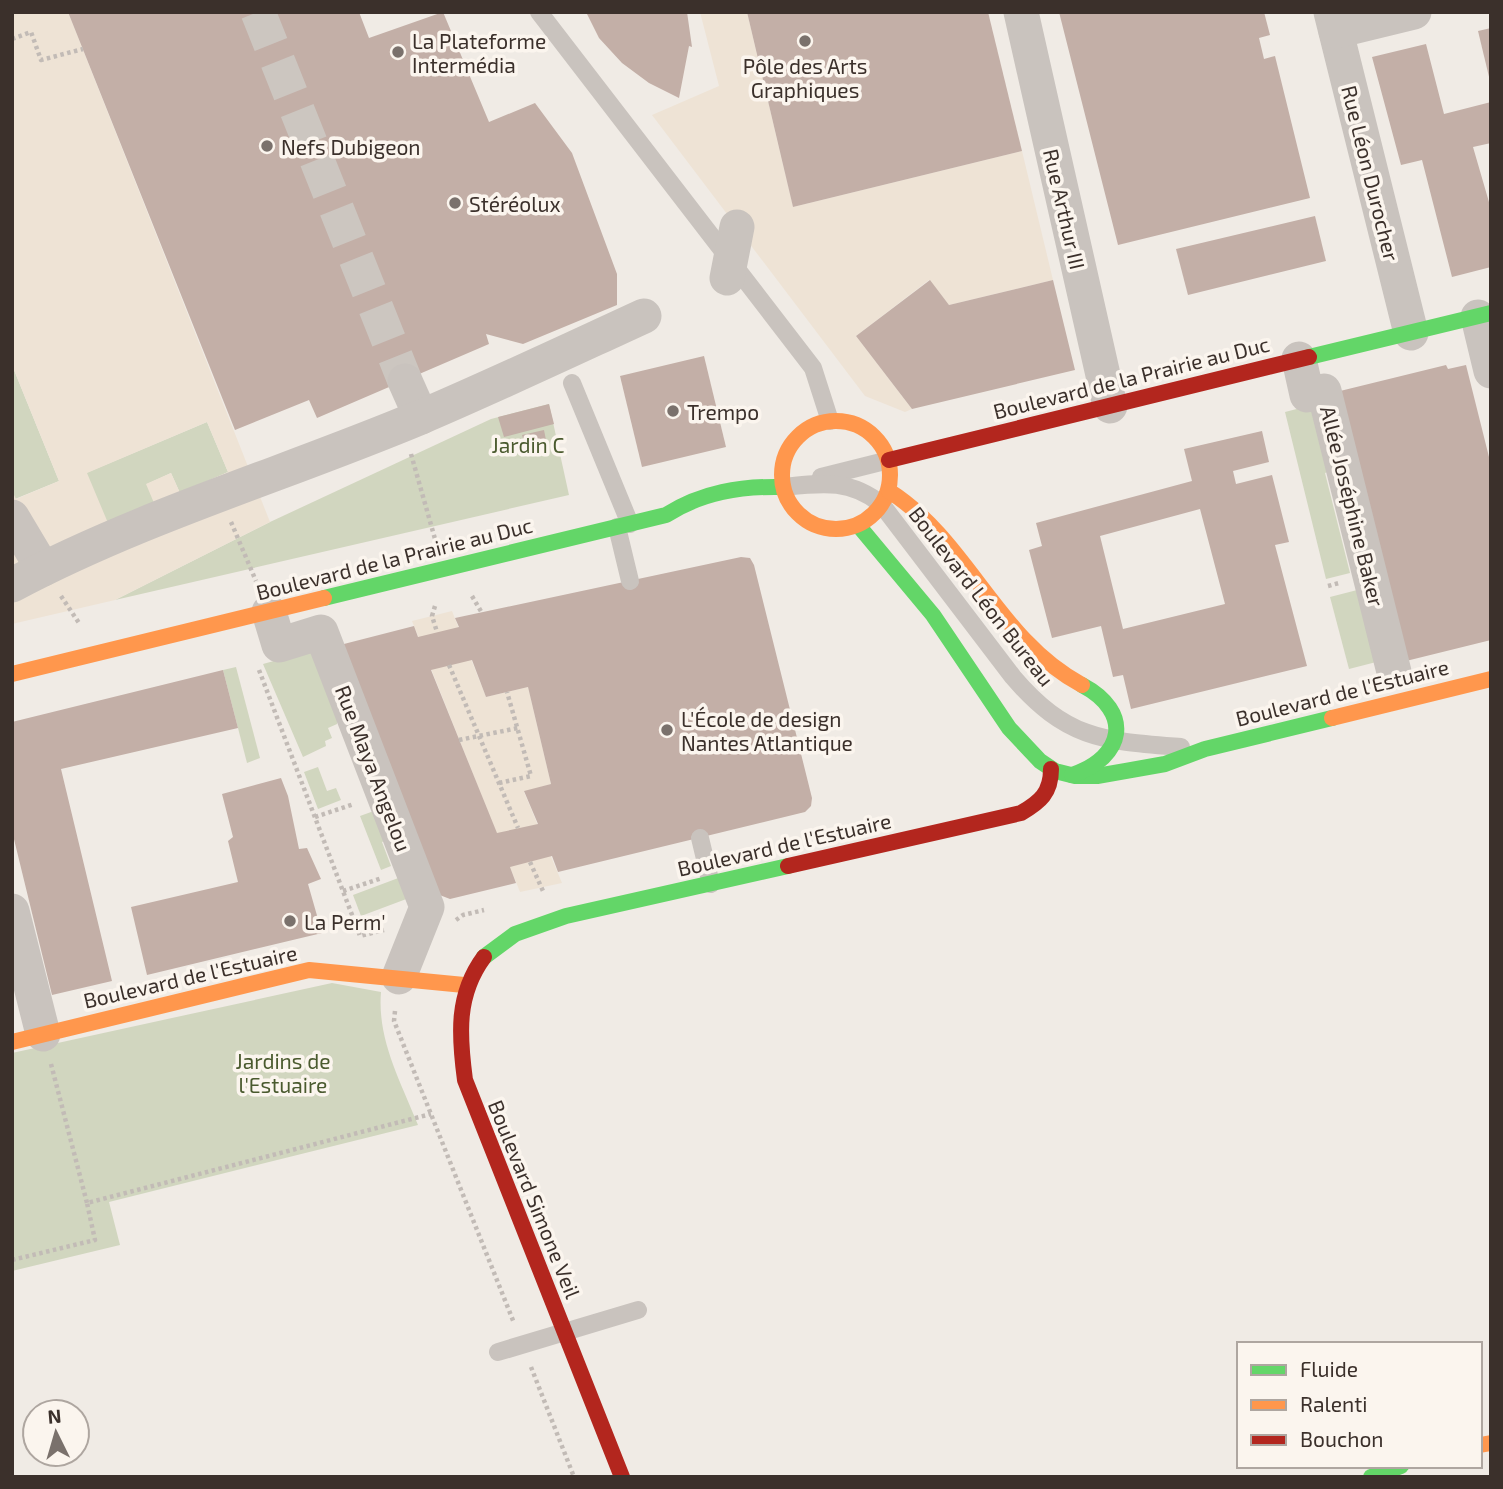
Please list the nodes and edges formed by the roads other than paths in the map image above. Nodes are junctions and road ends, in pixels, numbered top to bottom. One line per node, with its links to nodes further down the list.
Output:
1 (539, 12): 14 (lane)
2 (1021, 12): 12 (street, Rue Arthur III)
3 (1414, 12): 4 (street)
4 (1334, 22): 7 (street, Rue Léon Durocher)
5 (1484, 315): 7 (main road, Boulevard de la Prairie au Duc); 9 (street)
6 (644, 316): 13 (street)
7 (1411, 333): 8 (main road, Boulevard de la Prairie au Duc)
8 (1299, 359): 12 (main road, Boulevard de la Prairie au Duc); 25 (street, Allée Joséphine Baker)
9 (1491, 371)
10 (405, 381): 13 (street)
11 (572, 383): 20 (lane)
12 (1110, 406): 15 (main road, Boulevard de la Prairie au Duc)
13 (410, 421): 21 (street)
14 (830, 421): 15 (main road); 16 (main road)
15 (889, 460): 16 (lane, Boulevard de la Prairie au Duc); 17 (main road)
16 (783, 487): 17 (lane, Boulevard de la Prairie au Duc); 19 (main road); 20 (main road, Boulevard de la Prairie au Duc)
17 (885, 498): 19 (main road); 28 (lane, Boulevard Léon Bureau); 28 (main road, Boulevard Léon Bureau)
18 (12, 517): 21 (street)
19 (858, 525): 30 (main road)
20 (623, 526): 22 (lane); 24 (main road, Boulevard de la Prairie au Duc)
21 (43, 569): 23 (street)
22 (630, 581)
23 (12, 585)
24 (269, 612): 26 (main road, Boulevard de la Prairie au Duc); 35 (street, Rue Maya Angelou)
25 (1394, 672)
26 (12, 674)
27 (1491, 679): 29 (main road, Boulevard de l'Estuaire)
28 (1115, 740): 29 (lane, Boulevard de l'Estuaire); 31 (main road)
29 (1205, 749): 31 (main road, Boulevard de l'Estuaire)
30 (1051, 769): 31 (main road); 33 (main road, Boulevard de l'Estuaire)
31 (1070, 775)
32 (700, 838): 33 (lane)
33 (711, 884): 36 (main road, Boulevard de l'Estuaire)
34 (12, 911): 37 (street)
35 (399, 977): 36 (main road, Boulevard de l'Estuaire); 37 (main road, Boulevard de l'Estuaire)
36 (464, 985): 39 (main road, Boulevard Simone Veil)
37 (28, 1038)
38 (638, 1310): 39 (lane)
39 (564, 1330): 40 (lane); 42 (main road, Boulevard Simone Veil)
40 (498, 1352)
41 (1396, 1468): 43 (main road)
42 (622, 1477)
43 (1371, 1477)

